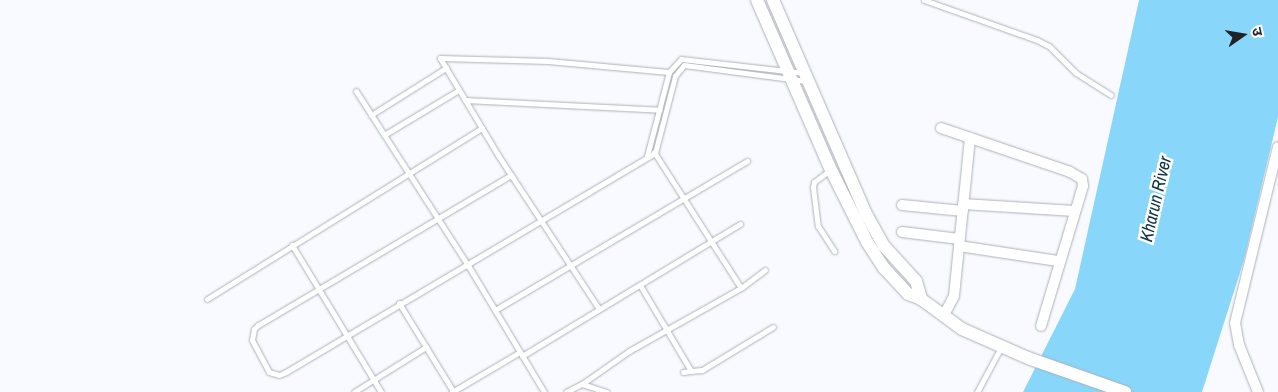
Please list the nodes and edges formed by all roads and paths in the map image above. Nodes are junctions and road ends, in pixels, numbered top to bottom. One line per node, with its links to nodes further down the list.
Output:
1 (757, 0): 6 (street)
2 (773, 0): 7 (street)
3 (924, 0): 10 (lane)
4 (446, 68): 5 (lane); 8 (lane); 13 (lane)
5 (669, 72): 6 (lane); 12 (lane)
6 (790, 76): 7 (lane); 7 (lane); 20 (lane); 23 (street)
7 (808, 78): 34 (street)
8 (459, 90): 11 (lane); 16 (lane)
9 (356, 91): 13 (lane)
10 (1111, 95)
11 (466, 100): 12 (lane); 14 (lane)
12 (660, 110): 19 (lane)
13 (371, 115): 16 (lane)
14 (482, 128): 24 (lane); 25 (lane)
15 (941, 128): 17 (street)
16 (384, 135): 24 (lane)
17 (970, 138): 28 (street); 29 (street)
18 (1278, 147): 72 (street)
19 (650, 148): 20 (lane); 21 (lane)
20 (655, 153): 21 (lane); 26 (lane)
21 (647, 156): 31 (lane)
22 (747, 160): 26 (lane)
23 (831, 170): 36 (street); 39 (lane)
24 (409, 174): 30 (lane); 38 (lane)
25 (511, 175): 30 (lane); 31 (lane)
26 (684, 198): 35 (lane); 42 (lane)
27 (902, 205): 28 (street)
28 (963, 207): 29 (street); 37 (street)
29 (1074, 211): 40 (street)
30 (438, 219): 41 (lane); 46 (lane)
31 (540, 220): 41 (lane); 42 (lane)
32 (740, 224): 35 (lane)
33 (902, 232): 37 (street)
34 (878, 234): 36 (street); 48 (street)
35 (712, 242): 44 (lane); 45 (lane)
36 (867, 242): 48 (street)
37 (959, 243): 40 (street); 52 (street)
38 (292, 245): 46 (lane); 47 (lane)
39 (834, 251)
40 (1058, 261): 53 (street)
41 (466, 262): 49 (lane); 51 (lane)
42 (570, 266): 50 (lane); 51 (lane)
43 (765, 270): 45 (lane)
44 (640, 285): 50 (lane); 55 (lane)
45 (741, 288): 55 (lane)
46 (318, 289): 56 (lane); 56 (lane)
47 (207, 299)
48 (921, 299): 52 (street)
49 (399, 303): 56 (lane); 58 (lane)
50 (599, 309): 59 (lane)
51 (495, 310): 59 (lane)
52 (944, 315): 57 (street)
53 (1040, 326)
54 (773, 327): 60 (lane)
55 (667, 330): 60 (lane); 63 (lane)
56 (349, 334): 62 (lane)
57 (1002, 347): 70 (lane); 71 (street)
58 (426, 348): 62 (lane); 66 (lane)
59 (521, 354): 66 (lane); 67 (lane)
60 (691, 371): 61 (lane)
61 (683, 372)
62 (374, 379): 64 (lane); 65 (lane)
63 (582, 384): 68 (lane); 69 (lane)
64 (354, 392)
65 (381, 392)
66 (452, 392)
67 (544, 392)
68 (566, 392)
69 (607, 392)
70 (977, 392)
71 (1125, 392)
72 (1258, 392)

